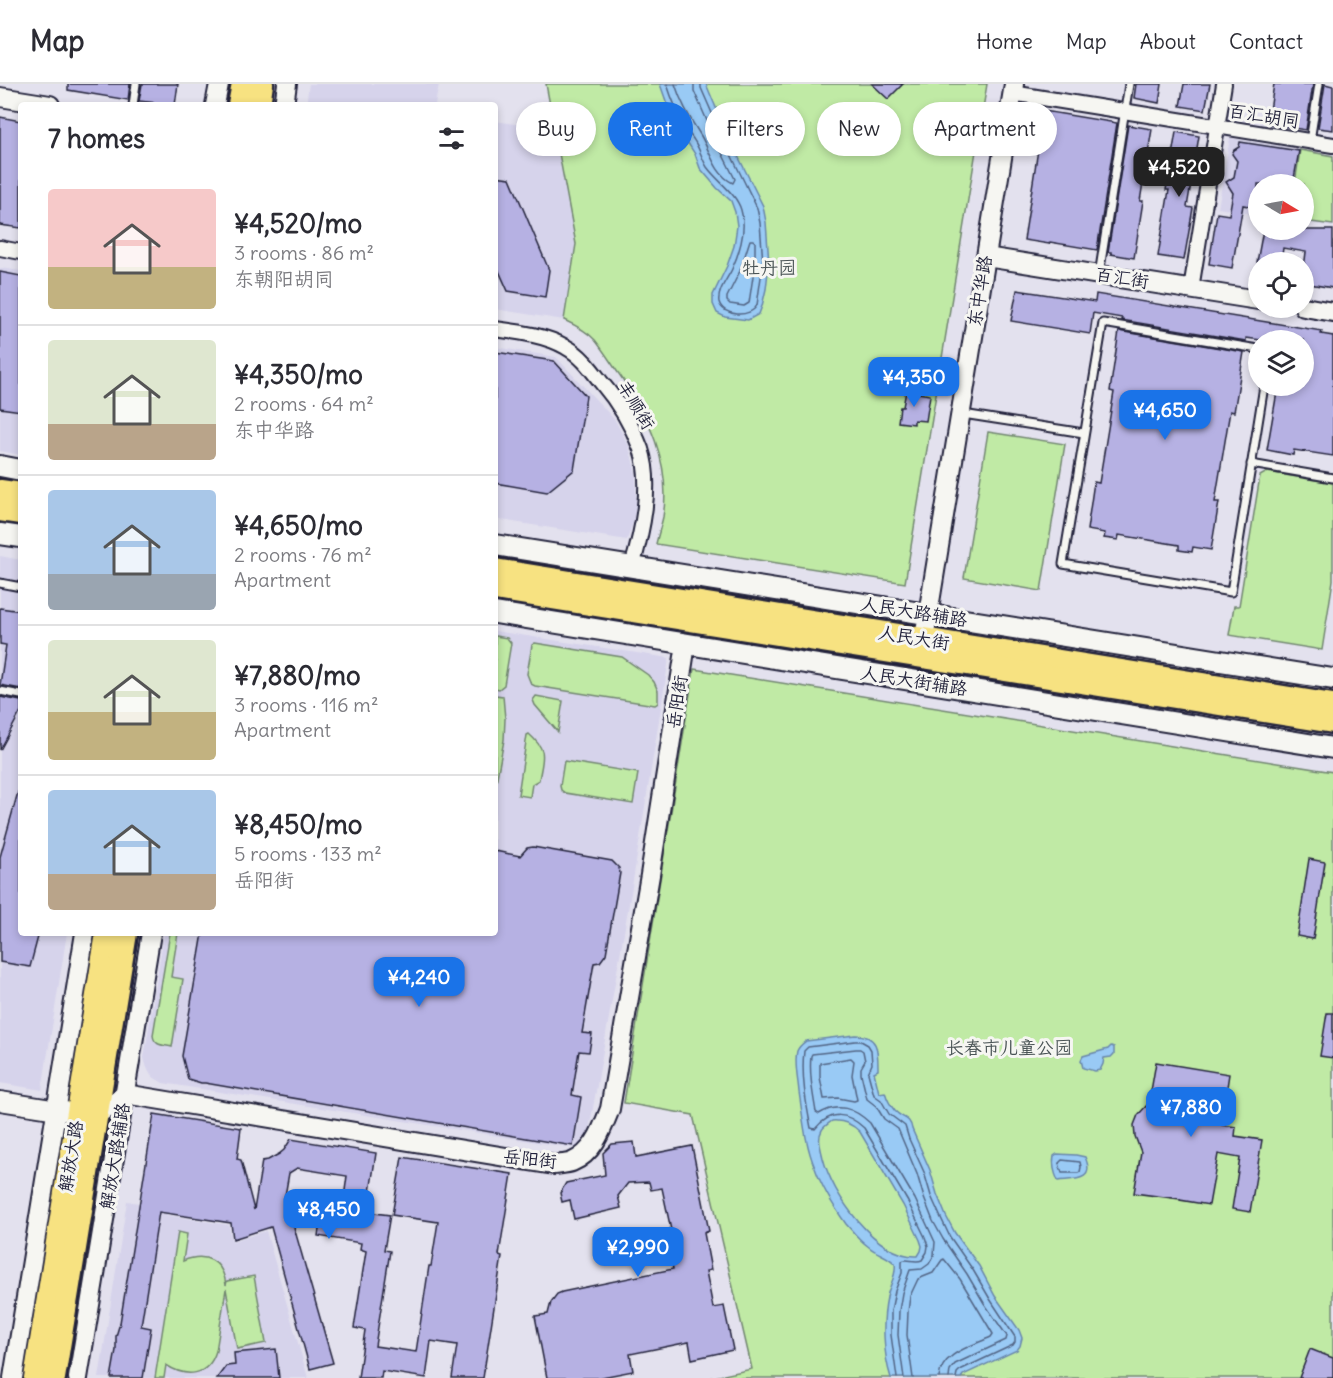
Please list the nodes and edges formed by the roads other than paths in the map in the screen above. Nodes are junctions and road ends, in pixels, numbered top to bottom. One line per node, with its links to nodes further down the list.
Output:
1 (136, 84): 12 (lane)
2 (219, 84): 13 (street)
3 (243, 84): 14 (main road)
4 (262, 84): 15 (main road)
5 (287, 84): 16 (street)
6 (1129, 84): 17 (lane)
7 (1224, 84): 18 (street)
8 (1319, 84): 19 (lane)
9 (1013, 89): 17 (street, 百汇胡同); 23 (street, 东中华路)
10 (0, 97): 11 (street)
11 (31, 102)
12 (133, 102)
13 (216, 102)
14 (240, 102)
15 (259, 102)
16 (284, 102)
17 (1125, 111): 18 (street, 百汇胡同); 24 (lane)
18 (1217, 126): 19 (street, 百汇胡同); 25 (street)
19 (1310, 141): 20 (street, 百汇胡同)
20 (1333, 145)
21 (0, 248): 22 (street)
22 (18, 251)
23 (986, 257): 24 (street, 百汇街); 32 (street, 东中华路)
24 (1099, 275): 25 (street, 百汇街)
25 (1191, 289): 26 (street, 百汇街)
26 (1248, 298)
27 (1314, 309): 28 (street)
28 (1333, 312)
29 (498, 329): 45 (street, 丰顺街)
30 (1248, 347): 33 (lane)
31 (1262, 396): 34 (lane)
32 (961, 413): 33 (lane); 51 (street, 东中华路)
33 (1084, 433): 34 (lane)
34 (1251, 464): 37 (lane)
35 (0, 466): 36 (main road)
36 (18, 469)
37 (1333, 478)
38 (0, 491): 39 (main road)
39 (18, 494)
40 (0, 510): 41 (main road)
41 (18, 513)
42 (0, 534): 43 (main road)
43 (18, 537)
44 (498, 545): 45 (main road, 人民大路辅路)
45 (632, 567): 51 (main road, 人民大路辅路)
46 (498, 570): 52 (main road, 人民大街)
47 (0, 583): 48 (lane)
48 (18, 586)
49 (498, 589): 58 (main road, 人民大街)
50 (498, 613): 53 (main road, 人民大街辅路)
51 (928, 615): 52 (street, 东中华路); 54 (main road, 人民大路辅路)
52 (924, 639): 57 (main road, 人民大街)
53 (686, 644): 59 (main road, 人民大街辅路); 64 (street, 岳阳街)
54 (1333, 679)
55 (0, 691): 56 (lane)
56 (18, 694)
57 (1333, 705)
58 (1333, 722)
59 (1333, 748)
60 (85, 936): 66 (street)
61 (106, 936): 66 (main road, 解放大路)
62 (125, 936): 66 (main road, 解放大路)
63 (151, 936): 64 (street, 解放大路辅路)
64 (125, 1094): 66 (street); 70 (street, 解放大路辅路)
65 (0, 1101): 66 (street)
66 (77, 1113): 67 (street); 68 (main road, 解放大路); 69 (main road, 解放大路)
67 (13, 1378)
68 (35, 1378)
69 (54, 1378)
70 (78, 1378)

